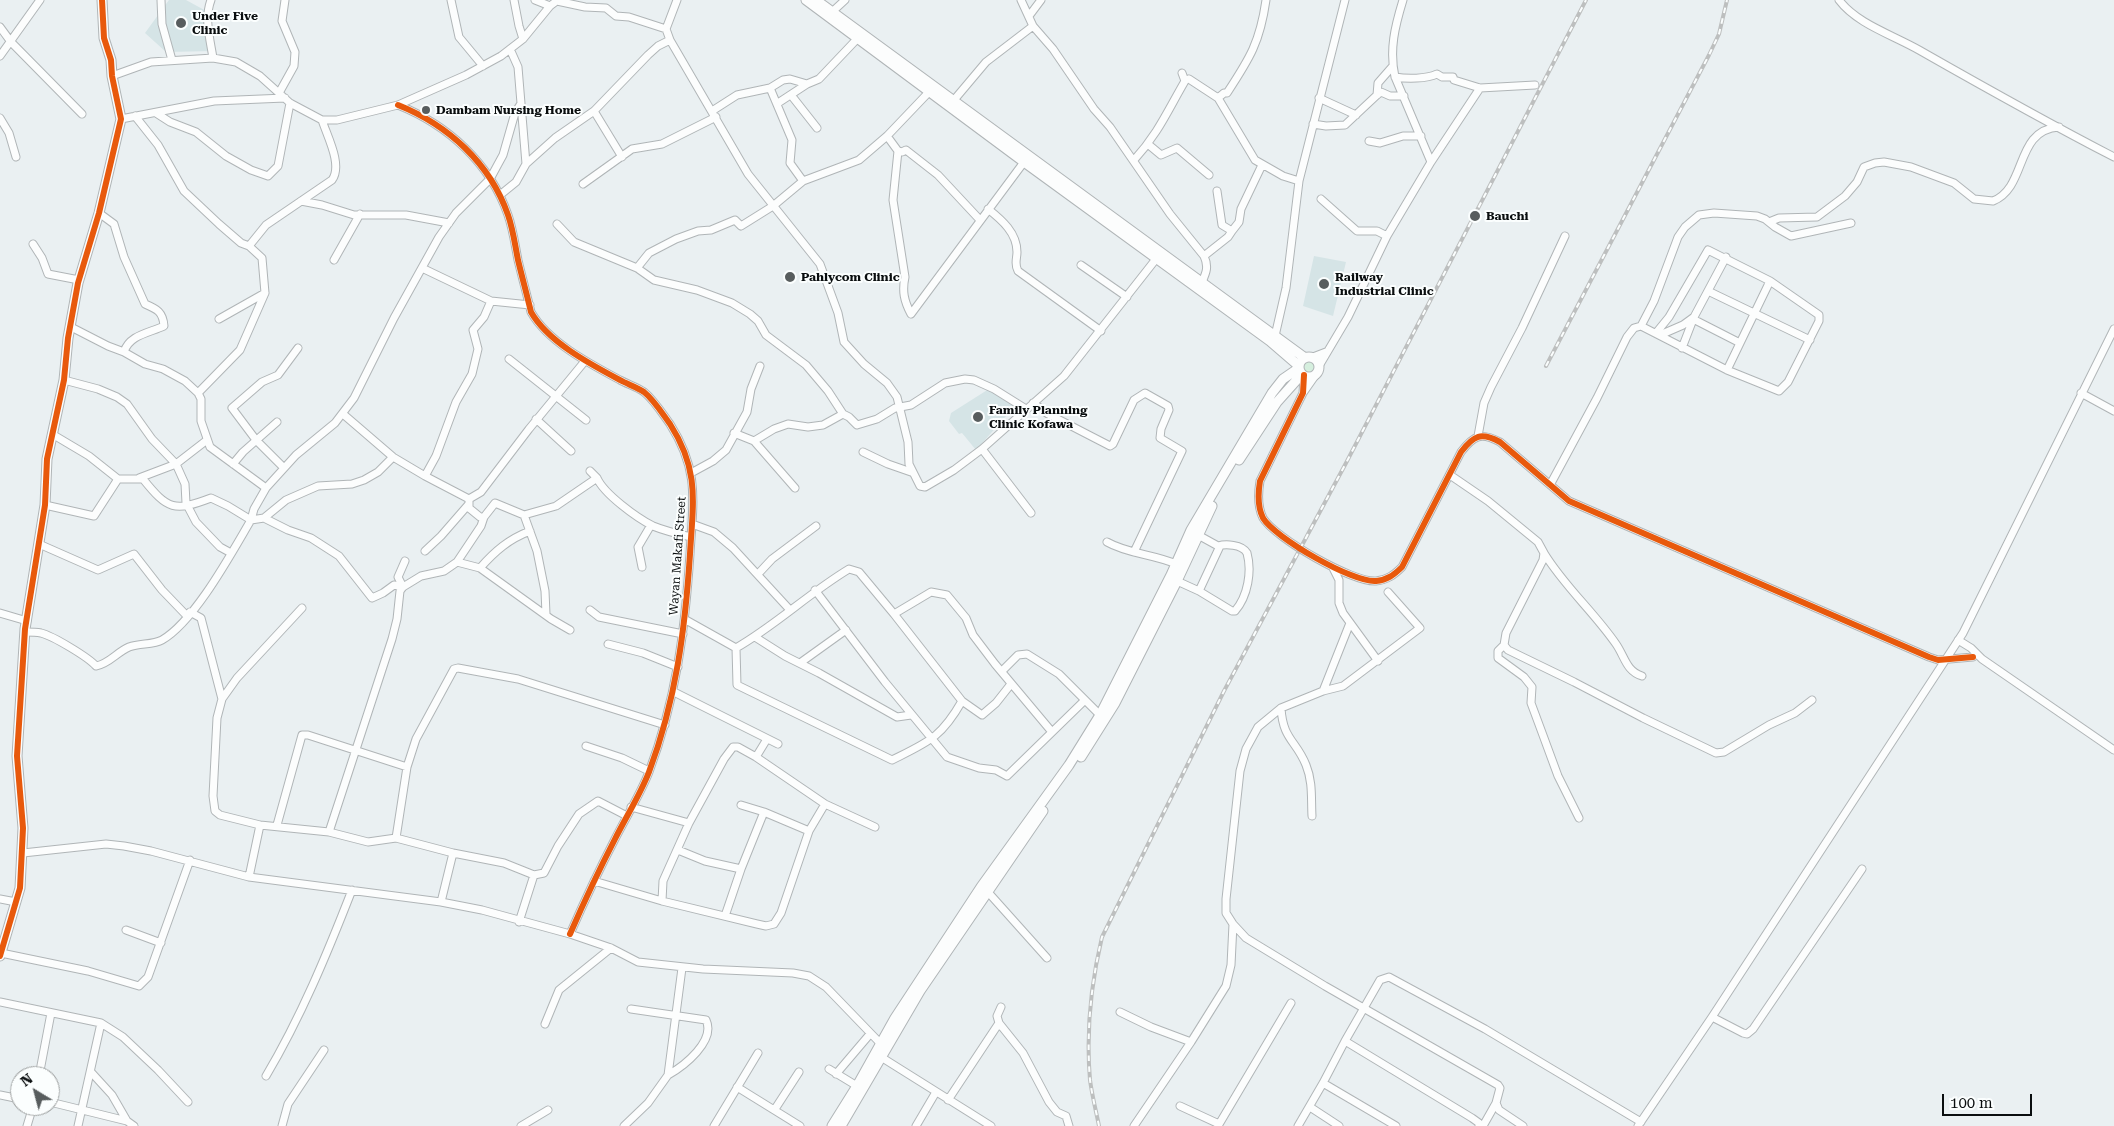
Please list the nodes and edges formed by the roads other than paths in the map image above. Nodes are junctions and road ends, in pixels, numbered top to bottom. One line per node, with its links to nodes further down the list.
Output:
1 (40, 0): 29 (street)
2 (102, 0): 37 (street)
3 (160, 0): 33 (street)
4 (211, 0): 32 (street)
5 (285, 0): 46 (street)
6 (451, 0): 34 (street)
7 (514, 0): 26 (street)
8 (534, 0): 20 (street)
9 (557, 0): 20 (street); 25 (street)
10 (677, 0): 25 (street)
11 (806, 0): 27 (street)
12 (816, 0): 21 (street)
13 (845, 0): 21 (street)
14 (1021, 0): 22 (street)
15 (1041, 0): 22 (street)
16 (1266, 0): 49 (street)
17 (1345, 0): 50 (street)
18 (1403, 0): 35 (street)
19 (1838, 0): 66 (street)
20 (550, 6): 26 (street)
21 (832, 12): 51 (street)
22 (1029, 16): 23 (street)
23 (1033, 26): 51 (street); 76 (street)
24 (0, 27): 29 (street)
25 (666, 29): 28 (street)
26 (523, 39): 30 (street)
27 (857, 39): 40 (street); 44 (street)
28 (670, 40): 56 (street); 59 (street)
29 (10, 42): 31 (street); 58 (street)
30 (510, 48): 34 (street); 55 (street)
31 (0, 56)
32 (213, 58): 33 (street); 46 (street)
33 (172, 60): 37 (street)
34 (483, 66): 54 (street)
35 (1392, 67): 38 (street); 45 (street)
36 (1182, 73): 71 (street)
37 (112, 76): 63 (street)
38 (1395, 77): 43 (street); 48 (street)
39 (1188, 80): 49 (street)
40 (807, 84): 42 (street); 47 (street)
41 (1535, 85): 43 (street)
42 (770, 88): 53 (street); 59 (street)
43 (1480, 88): 78 (street)
44 (930, 92): 68 (street); 77 (street)
45 (1377, 94): 48 (street); 60 (street)
46 (282, 95): 52 (street); 57 (street)
47 (791, 95): 53 (street); 67 (street)
48 (1404, 96): 69 (street)
49 (1218, 98): 80 (street)
50 (1319, 98): 60 (street); 65 (street)
51 (954, 100): 113 (street)
52 (290, 103): 57 (street); 64 (street)
53 (778, 103): 83 (street)
54 (398, 105): 64 (street); 82 (street, Wayan Makafi Street)
55 (520, 105): 79 (street); 82 (street)
56 (594, 111): 73 (street); 79 (street)
57 (156, 113): 61 (street)
58 (82, 114)
59 (714, 114): 73 (street); 90 (street)
60 (1356, 115): 65 (street)
61 (135, 116): 63 (street); 103 (street)
62 (0, 118): 74 (street)
63 (121, 119): 92 (street)
64 (322, 120): 89 (street)
65 (1313, 124): 84 (street)
66 (2059, 127): 75 (street); 95 (street)
67 (817, 128)
68 (887, 136): 72 (street); 83 (street)
69 (1421, 136): 70 (street); 78 (street)
70 (1369, 141)
71 (1149, 145): 76 (street); 81 (street)
72 (898, 151): 94 (street); 94 (street)
73 (622, 156): 85 (street)
74 (16, 157)
75 (2114, 157)
76 (1134, 160): 104 (street)
77 (1024, 162): 91 (street); 106 (street)
78 (1431, 162): 100 (street)
79 (526, 164): 87 (street)
80 (1262, 165): 84 (street); 99 (street)
81 (1209, 174)
82 (490, 179): 87 (street, Wayan Makafi Street); 96 (street)
83 (802, 181): 90 (street)
84 (1299, 181): 127 (street)
85 (583, 184)
86 (1217, 192): 99 (street)
87 (500, 195): 118 (street, Wayan Makafi Street)
88 (1321, 199): 100 (street)
89 (301, 201): 93 (street); 103 (street)
90 (773, 206): 110 (street); 147 (street)
91 (988, 210): 94 (street); 125 (street)
92 (99, 213): 111 (street); 132 (street)
93 (360, 214): 96 (street); 107 (street)
94 (980, 220)
95 (1769, 222): 97 (street); 122 (street)
96 (449, 223): 109 (street)
97 (1851, 223)
98 (557, 224): 110 (street)
99 (1232, 230): 104 (street)
100 (1387, 236): 133 (street)
101 (1565, 236): 157 (street)
102 (33, 244): 111 (street)
103 (249, 246): 115 (street)
104 (1204, 256): 113 (street)
105 (1726, 257): 112 (street); 114 (street); 126 (street)
106 (1156, 259): 116 (street); 140 (street)
107 (334, 260)
108 (1081, 265): 116 (street)
109 (422, 268): 117 (street); 150 (street)
110 (637, 268): 151 (street)
111 (79, 280): 123 (street)
112 (1770, 281): 119 (street); 128 (street)
113 (1202, 282): 127 (street)
114 (1708, 291): 119 (street); 120 (street)
115 (265, 294): 121 (street); 142 (street)
116 (1127, 297): 125 (street)
117 (491, 301): 118 (street); 172 (street)
118 (530, 305): 136 (street, Wayan Makafi Street)
119 (1754, 313): 128 (street); 129 (street)
120 (1694, 318): 126 (street); 129 (street); 131 (street)
121 (219, 319)
122 (1641, 326): 126 (street); 176 (street)
123 (70, 327): 132 (street); 141 (street)
124 (2114, 329): 144 (street)
125 (1101, 331): 146 (street)
126 (1658, 334): 131 (street)
127 (1275, 336): 134 (street)
128 (1810, 340): 139 (street)
129 (1740, 343): 139 (street)
130 (298, 348): 159 (street)
131 (1682, 348): 139 (street)
132 (124, 352): 142 (street)
133 (1326, 352): 134 (street); 138 (street)
134 (1309, 357): 138 (street); 140 (street)
135 (509, 359): 145 (street)
136 (585, 361): 145 (street); 170 (street, Wayan Makafi Street)
137 (760, 366): 155 (street)
138 (1318, 369): 140 (street); 143 (street)
139 (1727, 370)
140 (1301, 371): 143 (street); 191 (street); 202 (street)
141 (64, 380): 156 (street); 165 (street)
142 (198, 393): 158 (street)
143 (1303, 393): 205 (street)
144 (2081, 393): 149 (street); 225 (street)
145 (557, 397): 152 (street); 153 (street)
146 (1033, 403): 148 (street); 197 (street)
147 (901, 407): 148 (street); 151 (street); 169 (street)
148 (1026, 409): 161 (street)
149 (2114, 411)
150 (343, 414): 164 (street); 167 (street)
151 (843, 414): 160 (street)
152 (536, 419): 162 (street); 179 (street)
153 (586, 420)
154 (277, 422): 159 (street)
155 (734, 433): 160 (street); 170 (street)
156 (52, 434): 174 (street); 180 (street)
157 (1478, 436): 171 (street); 176 (street)
158 (207, 440): 165 (street); 166 (street)
159 (256, 440): 166 (street); 167 (street)
160 (754, 441): 178 (street)
161 (982, 449): 169 (street); 182 (street)
162 (571, 451)
163 (863, 452): 169 (street)
164 (393, 457): 172 (street); 185 (street)
165 (176, 464): 175 (street); 181 (street)
166 (233, 464): 177 (street)
167 (284, 468): 177 (street)
168 (590, 471): 173 (street)
169 (912, 472)
170 (691, 473): 187 (street, Wayan Makafi Street)
171 (1450, 474): 199 (street); 205 (street)
172 (424, 476): 179 (street)
173 (597, 478): 183 (street); 188 (street)
174 (118, 479): 175 (street); 180 (street)
175 (134, 480): 181 (street)
176 (1550, 485): 234 (street)
177 (266, 488): 186 (street)
178 (795, 488)
179 (469, 502): 184 (street); 196 (street)
180 (45, 504): 194 (street)
181 (188, 507): 186 (street); 198 (street)
182 (1031, 514)
183 (524, 515): 184 (street); 190 (street)
184 (484, 517): 201 (street)
185 (264, 518): 186 (street); 208 (street)
186 (251, 520): 198 (street)
187 (692, 524): 192 (street, Wayan Makafi Street); 206 (street)
188 (652, 525): 192 (street); 203 (street)
189 (816, 526): 206 (street)
190 (530, 531): 204 (street); 217 (street)
191 (1198, 535): 195 (street); 207 (street)
192 (691, 537): 219 (street, Wayan Makafi Street)
193 (1106, 542): 197 (street)
194 (39, 544): 216 (street); 220 (street)
195 (1220, 546): 210 (street); 210 (street)
196 (425, 551)
197 (1134, 552): 202 (street)
198 (231, 553): 216 (street)
199 (1544, 553): 230 (street); 240 (street)
200 (405, 561): 208 (street)
201 (457, 562): 204 (street); 208 (street)
202 (1176, 564): 250 (street)
203 (642, 567)
204 (480, 568): 217 (street)
205 (1333, 568): 221 (street)
206 (758, 574): 214 (street)
207 (1177, 581): 210 (street); 250 (street)
208 (403, 587): 258 (street)
209 (815, 590): 214 (street); 218 (street); 223 (street)
210 (1199, 591)
211 (1388, 592): 236 (street)
212 (302, 608): 244 (street)
213 (590, 610): 226 (street)
214 (790, 610): 227 (street)
215 (0, 613): 220 (street)
216 (188, 614): 224 (street); 244 (street)
217 (546, 614): 222 (street)
218 (894, 614): 239 (street); 247 (street)
219 (686, 620): 226 (street, Wayan Makafi Street); 231 (street)
220 (27, 621): 224 (street)
221 (1350, 623): 236 (street); 242 (street)
222 (570, 630)
223 (846, 630): 237 (street); 249 (street)
224 (25, 632): 277 (street)
225 (1963, 633): 229 (street); 232 (street)
226 (683, 634): 238 (street, Wayan Makafi Street)
227 (755, 637): 231 (street); 237 (street)
228 (608, 644): 238 (street)
229 (1956, 644): 232 (street); 233 (street); 234 (street)
230 (1504, 645): 246 (street); 268 (street)
231 (736, 648): 254 (street)
232 (1971, 648): 235 (street)
233 (1973, 657): 234 (street); 235 (street)
234 (1947, 659): 310 (street)
235 (1982, 659): 257 (street)
236 (1378, 661): 242 (street)
237 (800, 663): 249 (street)
238 (678, 667): 243 (street, Wayan Makafi Street)
239 (1002, 671): 241 (street); 245 (street)
240 (1642, 676)
241 (1011, 684): 247 (street); 252 (street)
242 (1323, 691): 248 (street)
243 (674, 692): 251 (street, Wayan Makafi Street); 253 (street)
244 (222, 699): 270 (street)
245 (1085, 700): 250 (street); 252 (street)
246 (1812, 700)
247 (962, 701): 254 (street)
248 (1281, 708): 267 (street); 293 (street)
249 (911, 715): 254 (street)
250 (1098, 721): 286 (street); 298 (street)
251 (665, 724): 260 (street); 261 (street, Wayan Makafi Street)
252 (1052, 732): 254 (street)
253 (767, 739): 255 (street); 259 (street)
254 (933, 739)
255 (778, 744)
256 (586, 746): 261 (street)
257 (2114, 750)
258 (356, 752): 260 (street); 271 (street); 274 (street)
259 (756, 757): 262 (street); 269 (street)
260 (407, 767): 275 (street)
261 (649, 771): 264 (street, Wayan Makafi Street)
262 (825, 804): 272 (street); 273 (street)
263 (741, 805): 265 (street)
264 (632, 807): 266 (street, Wayan Makafi Street); 269 (street)
265 (764, 812): 273 (street); 280 (street)
266 (627, 816): 282 (street); 284 (street, Wayan Makafi Street)
267 (1312, 816)
268 (1580, 818)
269 (689, 823): 276 (street)
270 (260, 824): 271 (street); 283 (street)
271 (277, 825): 274 (street)
272 (875, 828)
273 (809, 831): 291 (street)
274 (329, 832): 275 (street)
275 (396, 838): 278 (street)
276 (678, 850): 280 (street); 288 (street)
277 (22, 853): 279 (street); 289 (street)
278 (453, 853): 282 (street); 290 (street)
279 (190, 860): 283 (street); 296 (street)
280 (741, 869): 291 (street)
281 (1862, 869): 310 (street)
282 (534, 875): 292 (street)
283 (249, 877): 285 (street)
284 (594, 881): 288 (street); 295 (street, Wayan Makafi Street)
285 (352, 890): 290 (street); 327 (street)
286 (987, 891): 298 (street); 300 (street)
287 (0, 899): 289 (street)
288 (662, 901): 291 (street)
289 (16, 902): 299 (street)
290 (442, 902): 292 (street)
291 (725, 916)
292 (519, 922): 295 (street)
293 (1233, 924): 305 (street); 316 (street)
294 (126, 930): 296 (street)
295 (570, 934): 297 (street)
296 (161, 943): 299 (street)
297 (611, 948): 301 (street); 313 (street)
298 (942, 951): 317 (street); 320 (street)
299 (0, 954)
300 (1047, 958)
301 (682, 968): 309 (street); 314 (street)
302 (0, 1002): 308 (street)
303 (1290, 1003): 344 (street)
304 (1001, 1007): 311 (street)
305 (1365, 1008): 315 (street); 334 (street); 342 (street)
306 (631, 1009): 309 (street)
307 (1120, 1012): 316 (street)
308 (52, 1013): 312 (street); 321 (street)
309 (676, 1014): 326 (street); 326 (street)
310 (1712, 1017): 342 (street)
311 (999, 1022): 332 (street); 355 (street)
312 (101, 1023): 323 (street); 333 (street)
313 (545, 1024)
314 (870, 1034): 317 (street); 325 (street)
315 (1345, 1041): 328 (street); 360 (street)
316 (1191, 1042): 356 (street)
317 (880, 1044): 329 (street)
318 (324, 1050): 347 (street)
319 (758, 1053): 330 (street)
320 (881, 1057): 331 (street); 353 (street)
321 (41, 1066)
322 (829, 1069): 325 (street)
323 (91, 1072): 339 (street); 341 (street)
324 (799, 1072): 338 (street)
325 (836, 1074): 329 (street)
326 (668, 1075): 349 (street)
327 (266, 1076)
328 (1324, 1084): 337 (street); 359 (street)
329 (856, 1086): 352 (street)
330 (737, 1087): 338 (street); 350 (street)
331 (936, 1092): 332 (street); 354 (street)
332 (948, 1100): 343 (street)
333 (188, 1102)
334 (1496, 1103): 360 (street); 361 (street)
335 (60, 1104): 339 (street)
336 (1180, 1106): 344 (street)
337 (1310, 1107): 357 (street); 358 (street)
338 (775, 1109): 351 (street)
339 (82, 1110): 341 (street); 345 (street)
340 (548, 1110): 348 (street)
341 (127, 1121): 346 (street)
342 (1640, 1124)
343 (988, 1125)
344 (1218, 1125)
345 (78, 1126)
346 (134, 1126)
347 (282, 1126)
348 (521, 1126)
349 (624, 1126)
350 (714, 1126)
351 (800, 1126)
352 (832, 1126)
353 (841, 1126)
354 (916, 1126)
355 (1070, 1126)
356 (1134, 1126)
357 (1298, 1126)
358 (1339, 1126)
359 (1396, 1126)
360 (1481, 1126)
361 (1523, 1126)

